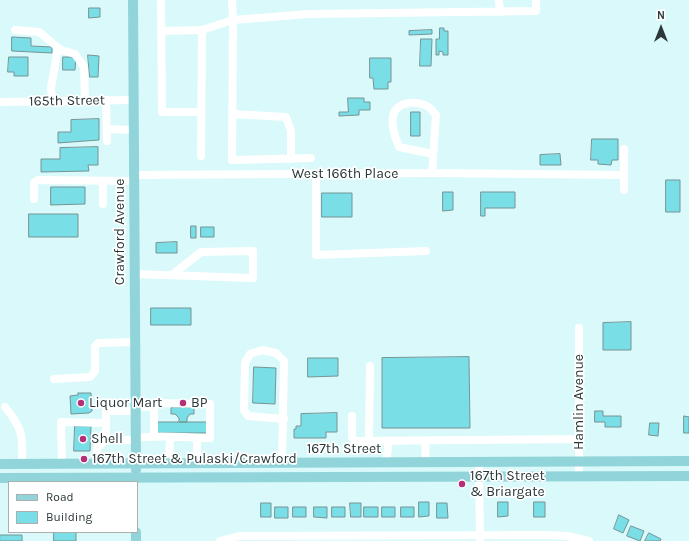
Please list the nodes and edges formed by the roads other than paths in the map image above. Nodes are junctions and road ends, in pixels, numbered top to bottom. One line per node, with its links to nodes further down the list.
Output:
1 (133, 0): 13 (main road, Crawford Avenue)
2 (161, 0): 10 (street)
3 (232, 0): 7 (street)
4 (500, 0): 6 (street)
5 (536, 0): 6 (street)
6 (500, 12): 7 (street)
7 (232, 20): 9 (street); 18 (street)
8 (15, 30): 11 (street)
9 (202, 30): 10 (street); 17 (street)
10 (161, 32): 17 (street)
11 (58, 48): 14 (street); 15 (street)
12 (106, 100): 13 (street, 165th Street); 15 (street, 165th Street); 19 (street)
13 (134, 100): 20 (main road, Crawford Avenue)
14 (52, 101): 15 (street, 165th Street); 16 (street, 165th Street)
15 (85, 101)
16 (0, 102)
17 (202, 112): 24 (street)
18 (232, 114): 26 (street); 26 (street)
19 (107, 129): 20 (street); 21 (street)
20 (134, 130): 30 (main road, Crawford Avenue)
21 (107, 141)
22 (624, 149): 29 (street)
23 (433, 154): 23 (street); 27 (street)
24 (201, 156)
25 (311, 158): 26 (street)
26 (290, 159)
27 (432, 173): 28 (street, West 166th Place); 29 (street, West 166th Place)
28 (316, 174): 30 (street, West 166th Place); 35 (street)
29 (624, 175): 32 (street)
30 (134, 178): 31 (street, West 166th Place); 36 (main road, Crawford Avenue)
31 (103, 181): 33 (street, West 166th Place); 34 (street)
32 (624, 190)
33 (34, 199)
34 (103, 204)
35 (426, 251)
36 (135, 274): 37 (street); 39 (main road, Crawford Avenue)
37 (172, 275): 37 (street)
38 (579, 328): 52 (street, Hamlin Avenue)
39 (135, 342): 41 (street); 44 (main road, Crawford Avenue)
40 (370, 366): 54 (street)
41 (54, 379)
42 (154, 403): 44 (street); 48 (street); 50 (street)
43 (5, 407): 66 (street)
44 (136, 409): 47 (street); 51 (main road, Crawford Avenue)
45 (352, 416): 54 (street)
46 (284, 419): 46 (street); 64 (street)
47 (106, 423): 53 (street); 67 (street)
48 (154, 435): 49 (street); 51 (street)
49 (170, 438): 50 (street); 63 (street)
50 (197, 438): 69 (street)
51 (136, 439): 53 (street); 62 (main road, Crawford Avenue)
52 (579, 439): 56 (street); 57 (street, Hamlin Avenue)
53 (106, 440): 68 (street)
54 (369, 441): 55 (street)
55 (389, 441): 56 (street); 59 (street)
56 (425, 441): 60 (street)
57 (579, 461): 58 (main road, 167th Street); 61 (main road, 167th Street); 71 (street, Hamlin Avenue)
58 (689, 461)
59 (386, 462): 60 (main road, 167th Street); 64 (main road, 167th Street)
60 (426, 462): 61 (main road, 167th Street)
61 (480, 462): 70 (street)
62 (136, 463): 63 (main road, 167th Street); 68 (main road, 167th Street); 74 (main road, Crawford Avenue)
63 (169, 463): 69 (main road, 167th Street)
64 (282, 463): 69 (main road, 167th Street)
65 (0, 464): 66 (main road, 167th Street)
66 (22, 464): 67 (main road, 167th Street)
67 (62, 464): 68 (main road, 167th Street)
68 (96, 464)
69 (197, 464)
70 (480, 476): 71 (main road, 167th Street); 74 (main road, 167th Street); 75 (street)
71 (579, 476): 72 (main road, 167th Street)
72 (689, 476)
73 (0, 478): 74 (main road, 167th Street)
74 (136, 480)
75 (480, 538): 76 (street); 77 (street)
76 (220, 541)
77 (589, 541)

